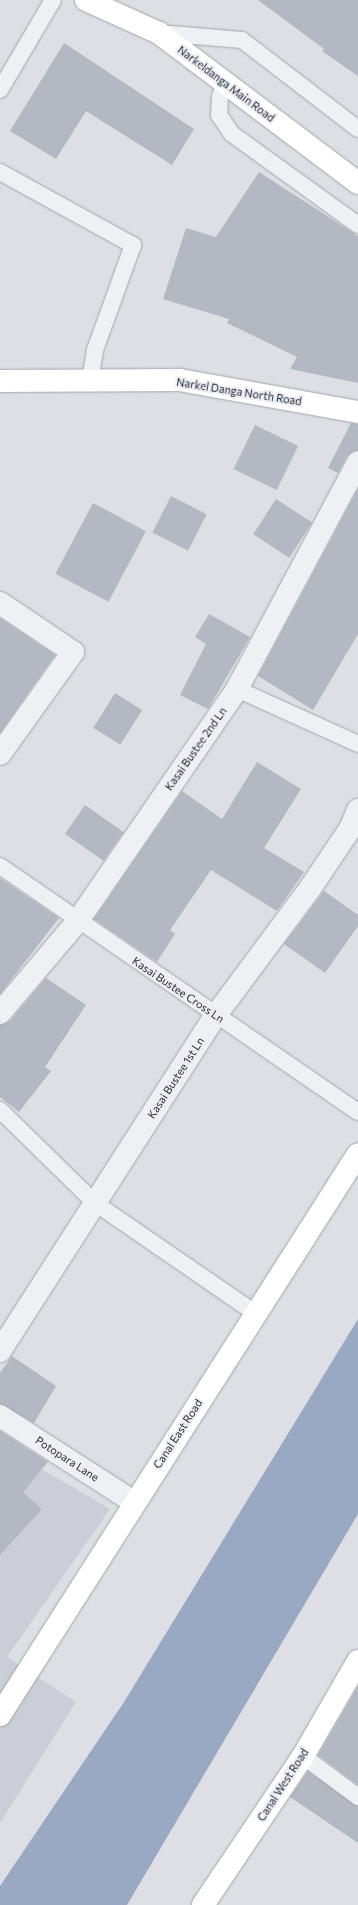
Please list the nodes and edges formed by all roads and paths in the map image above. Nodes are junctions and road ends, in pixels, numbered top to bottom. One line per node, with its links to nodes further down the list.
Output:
1 (53, 0): 5 (lane)
2 (86, 0): 3 (main road, Narkeldanga Main Road)
3 (159, 33): 4 (main road, Narkeldanga Main Road); 6 (lane)
4 (225, 83): 8 (main road, Narkeldanga Main Road); 9 (lane)
5 (0, 90)
6 (358, 129)
7 (0, 172): 11 (lane)
8 (358, 183)
9 (358, 225)
10 (0, 381): 11 (main road, Narkel Danga North Road)
11 (90, 381): 12 (main road, Narkel Danga North Road)
12 (358, 412)
13 (358, 462): 15 (street, Kasai Bustee 2nd Ln)
14 (0, 603): 17 (street)
15 (237, 689): 16 (lane); 20 (street, Kasai Bustee 2nd Ln)
16 (358, 744)
17 (0, 754)
18 (358, 810): 22 (street, Kasai Bustee 1st Ln)
19 (0, 866): 20 (lane, Kasai Bustee Cross Ln)
20 (77, 922): 21 (street, Kasai Bustee 2nd Ln); 22 (lane, Kasai Bustee Cross Ln)
21 (0, 1013)
22 (216, 1015): 24 (lane, Kasai Bustee Cross Ln); 26 (street, Kasai Bustee 1st Ln)
23 (0, 1110): 26 (lane)
24 (358, 1112)
25 (358, 1154): 27 (main road, Canal East Road)
26 (95, 1203): 27 (lane); 28 (street, Kasai Bustee 1st Ln)
27 (255, 1313): 30 (main road, Canal East Road)
28 (0, 1351)
29 (0, 1416): 30 (street, Potopara Lane)
30 (134, 1502): 32 (main road, Canal East Road)
31 (358, 1661): 33 (main road, Canal West Road)
32 (0, 1715)
33 (303, 1756): 34 (lane); 35 (main road, Canal West Road)
34 (358, 1797)
35 (203, 1905)

